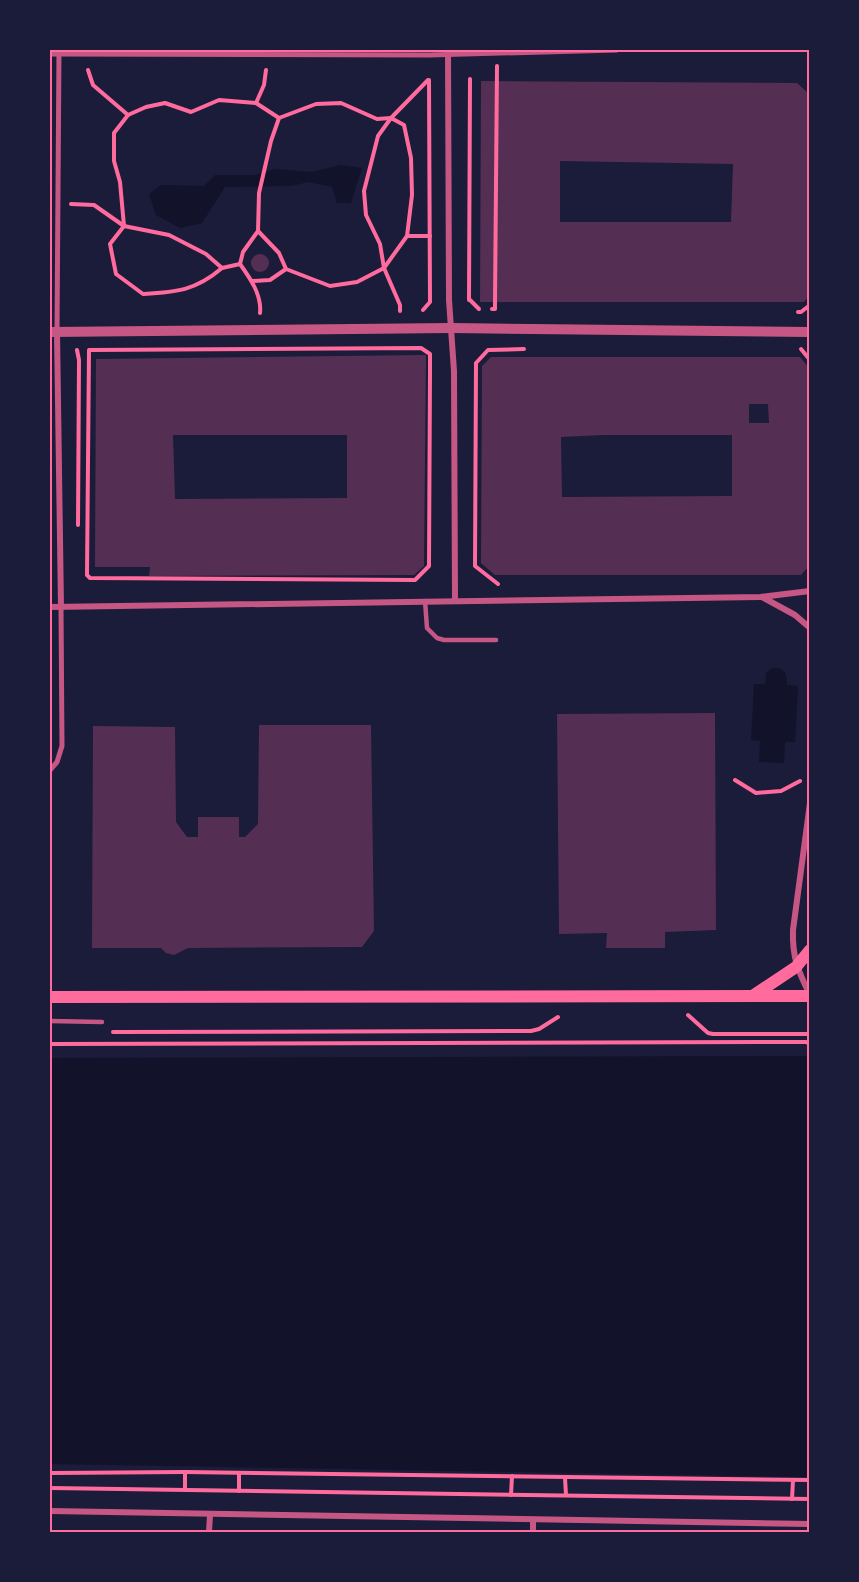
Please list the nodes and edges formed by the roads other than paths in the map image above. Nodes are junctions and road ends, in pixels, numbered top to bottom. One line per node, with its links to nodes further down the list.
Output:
1 (617, 50): 3 (street)
2 (59, 52): 3 (street); 4 (street); 6 (street)
3 (448, 52): 5 (street)
4 (50, 54)
5 (451, 328): 6 (street); 7 (street); 11 (street)
6 (53, 332): 13 (street)
7 (810, 332)
8 (810, 591): 9 (street)
9 (761, 597): 11 (street); 14 (street)
10 (425, 601): 11 (street); 13 (street); 15 (lane)
11 (455, 601)
12 (50, 607): 13 (street)
13 (61, 607): 16 (street)
14 (810, 628)
15 (496, 640)
16 (50, 770)
17 (810, 803): 19 (street)
18 (810, 950): 19 (main road)
19 (796, 967): 20 (main road); 21 (street)
20 (753, 995): 21 (main road); 22 (main road)
21 (810, 995)
22 (50, 997)
23 (50, 1021): 24 (lane)
24 (102, 1022)
25 (50, 1511): 26 (street)
26 (210, 1515): 27 (street); 29 (street)
27 (533, 1520): 28 (street); 30 (street)
28 (810, 1524)
29 (209, 1533)
30 (533, 1533)

